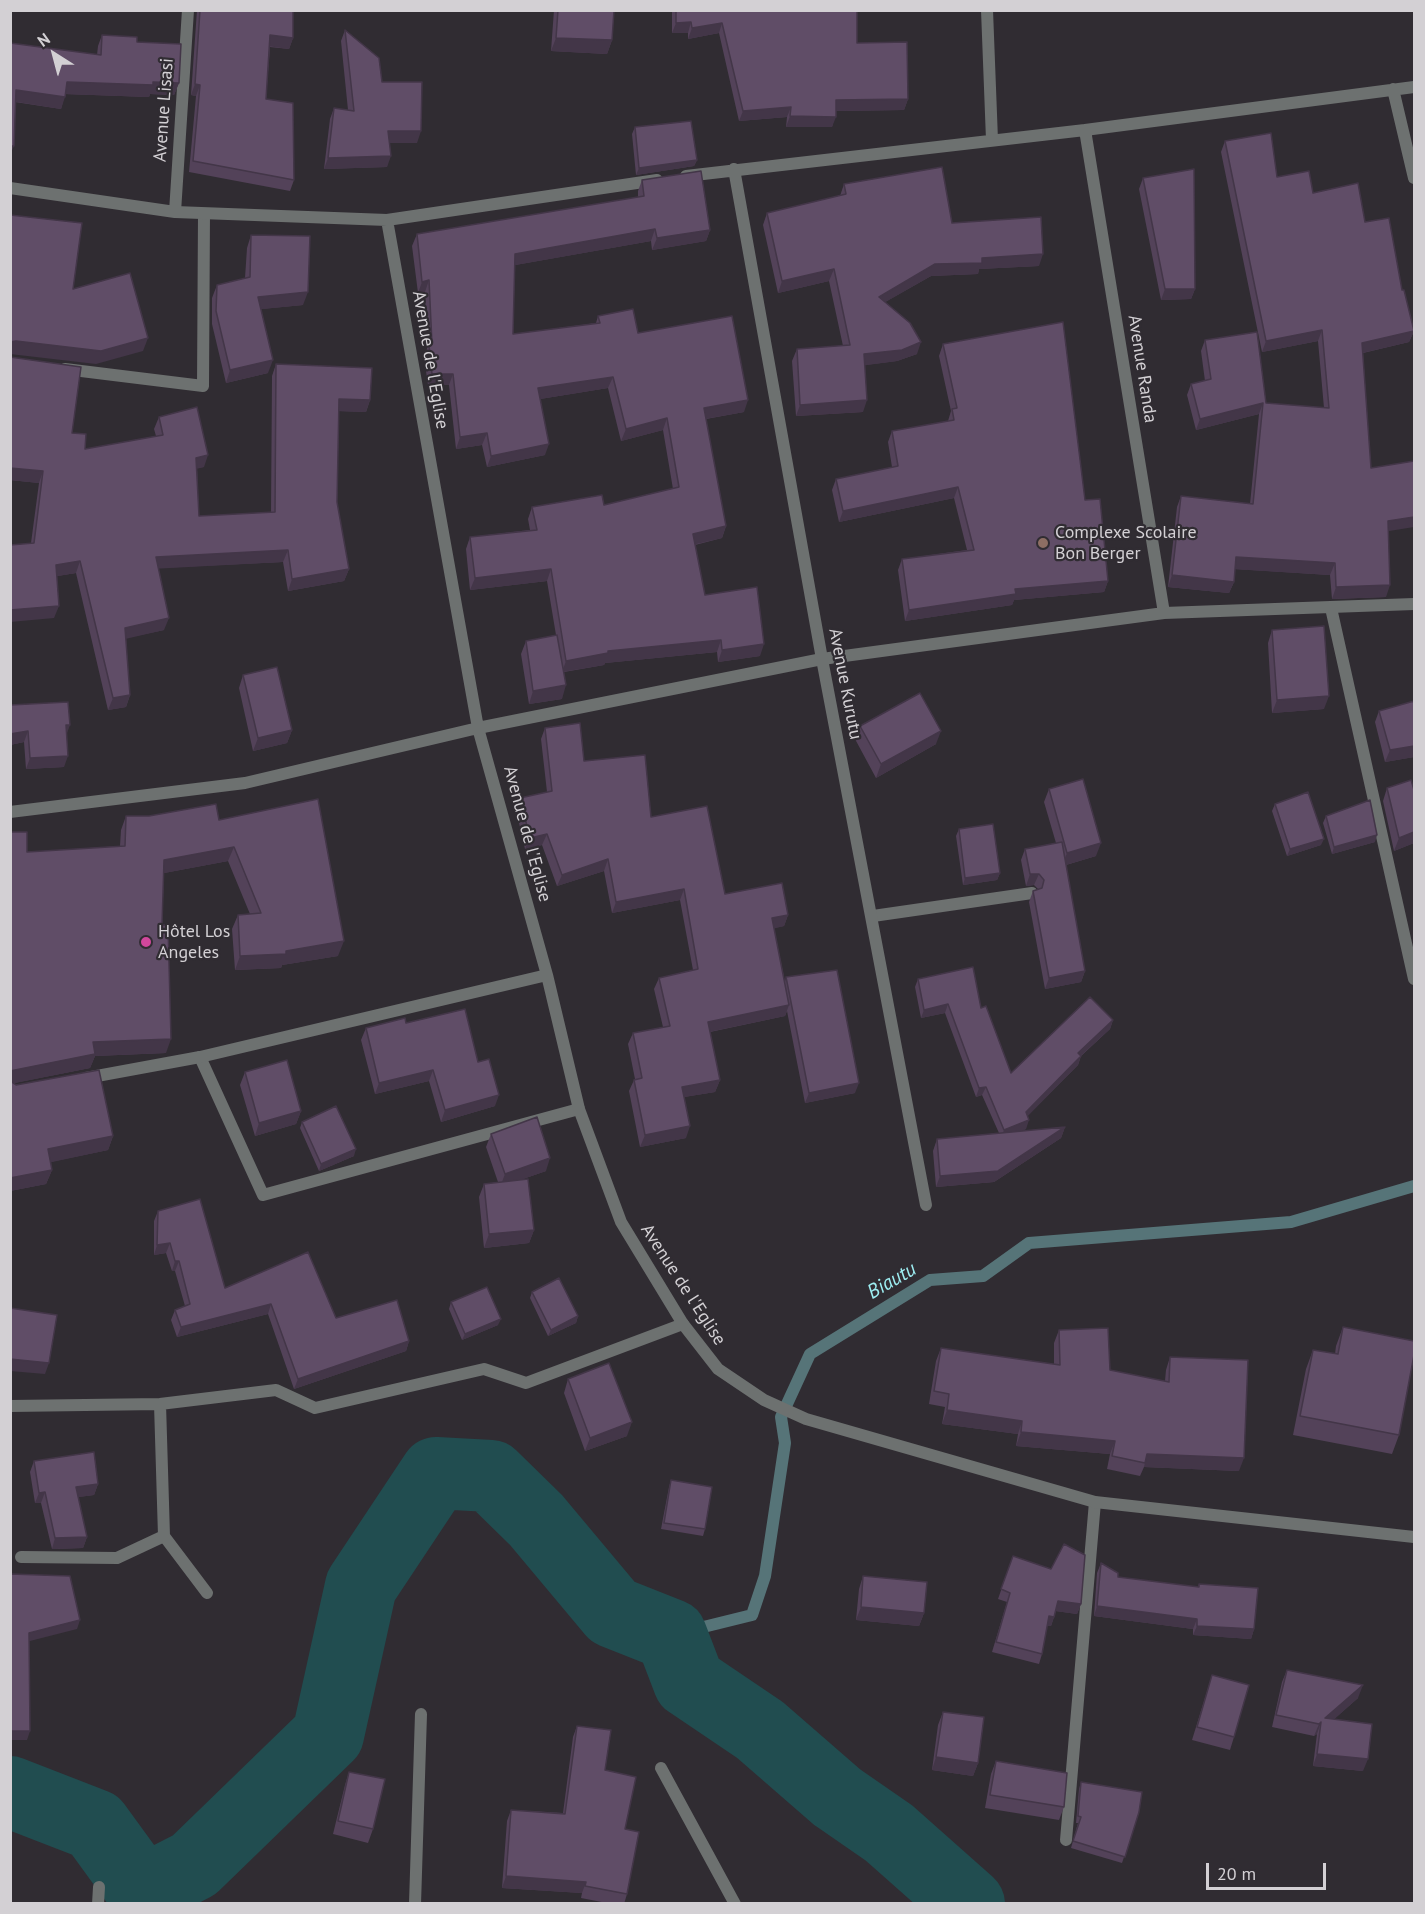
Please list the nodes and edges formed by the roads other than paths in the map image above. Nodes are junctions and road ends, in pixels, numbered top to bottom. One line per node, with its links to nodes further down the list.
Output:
1 (188, 10): 10 (street, Avenue Lisasi)
2 (987, 10): 6 (street)
3 (1414, 87): 4 (street)
4 (1393, 89): 5 (street); 8 (street)
5 (1084, 130): 6 (street); 16 (street, Avenue Randa)
6 (992, 140): 7 (street)
7 (734, 169): 12 (street); 17 (street, Avenue Kurutu)
8 (1414, 178)
9 (10, 188): 10 (street)
10 (175, 212): 11 (street)
11 (204, 214): 12 (street); 13 (street)
12 (387, 219): 18 (street, Avenue de l'Eglise)
13 (56, 368)
14 (1414, 604): 15 (street)
15 (1331, 608): 16 (street); 23 (street)
16 (1164, 613): 17 (street)
17 (822, 658): 18 (street); 21 (street, Avenue Kurutu)
18 (478, 728): 19 (street); 22 (street, Avenue de l'Eglise)
19 (10, 812)
20 (1032, 893): 21 (street)
21 (873, 916): 27 (street, Avenue Kurutu)
22 (547, 975): 24 (street); 26 (street, Avenue de l'Eglise)
23 (1414, 978)
24 (200, 1057): 25 (street); 26 (street)
25 (77, 1079)
26 (579, 1109): 28 (street, Avenue de l'Eglise)
27 (926, 1205)
28 (683, 1324): 29 (street); 31 (street, Avenue de l'Eglise)
29 (160, 1404): 30 (street); 32 (street)
30 (10, 1406)
31 (1095, 1502): 33 (street, Avenue de l'Eglise); 38 (street)
32 (164, 1536): 34 (street); 35 (street)
33 (1414, 1537)
34 (21, 1557)
35 (207, 1593)
36 (421, 1713): 41 (street)
37 (661, 1768): 42 (street)
38 (1066, 1840)
39 (99, 1887): 40 (street)
40 (98, 1904)
41 (415, 1904)
42 (735, 1904)

